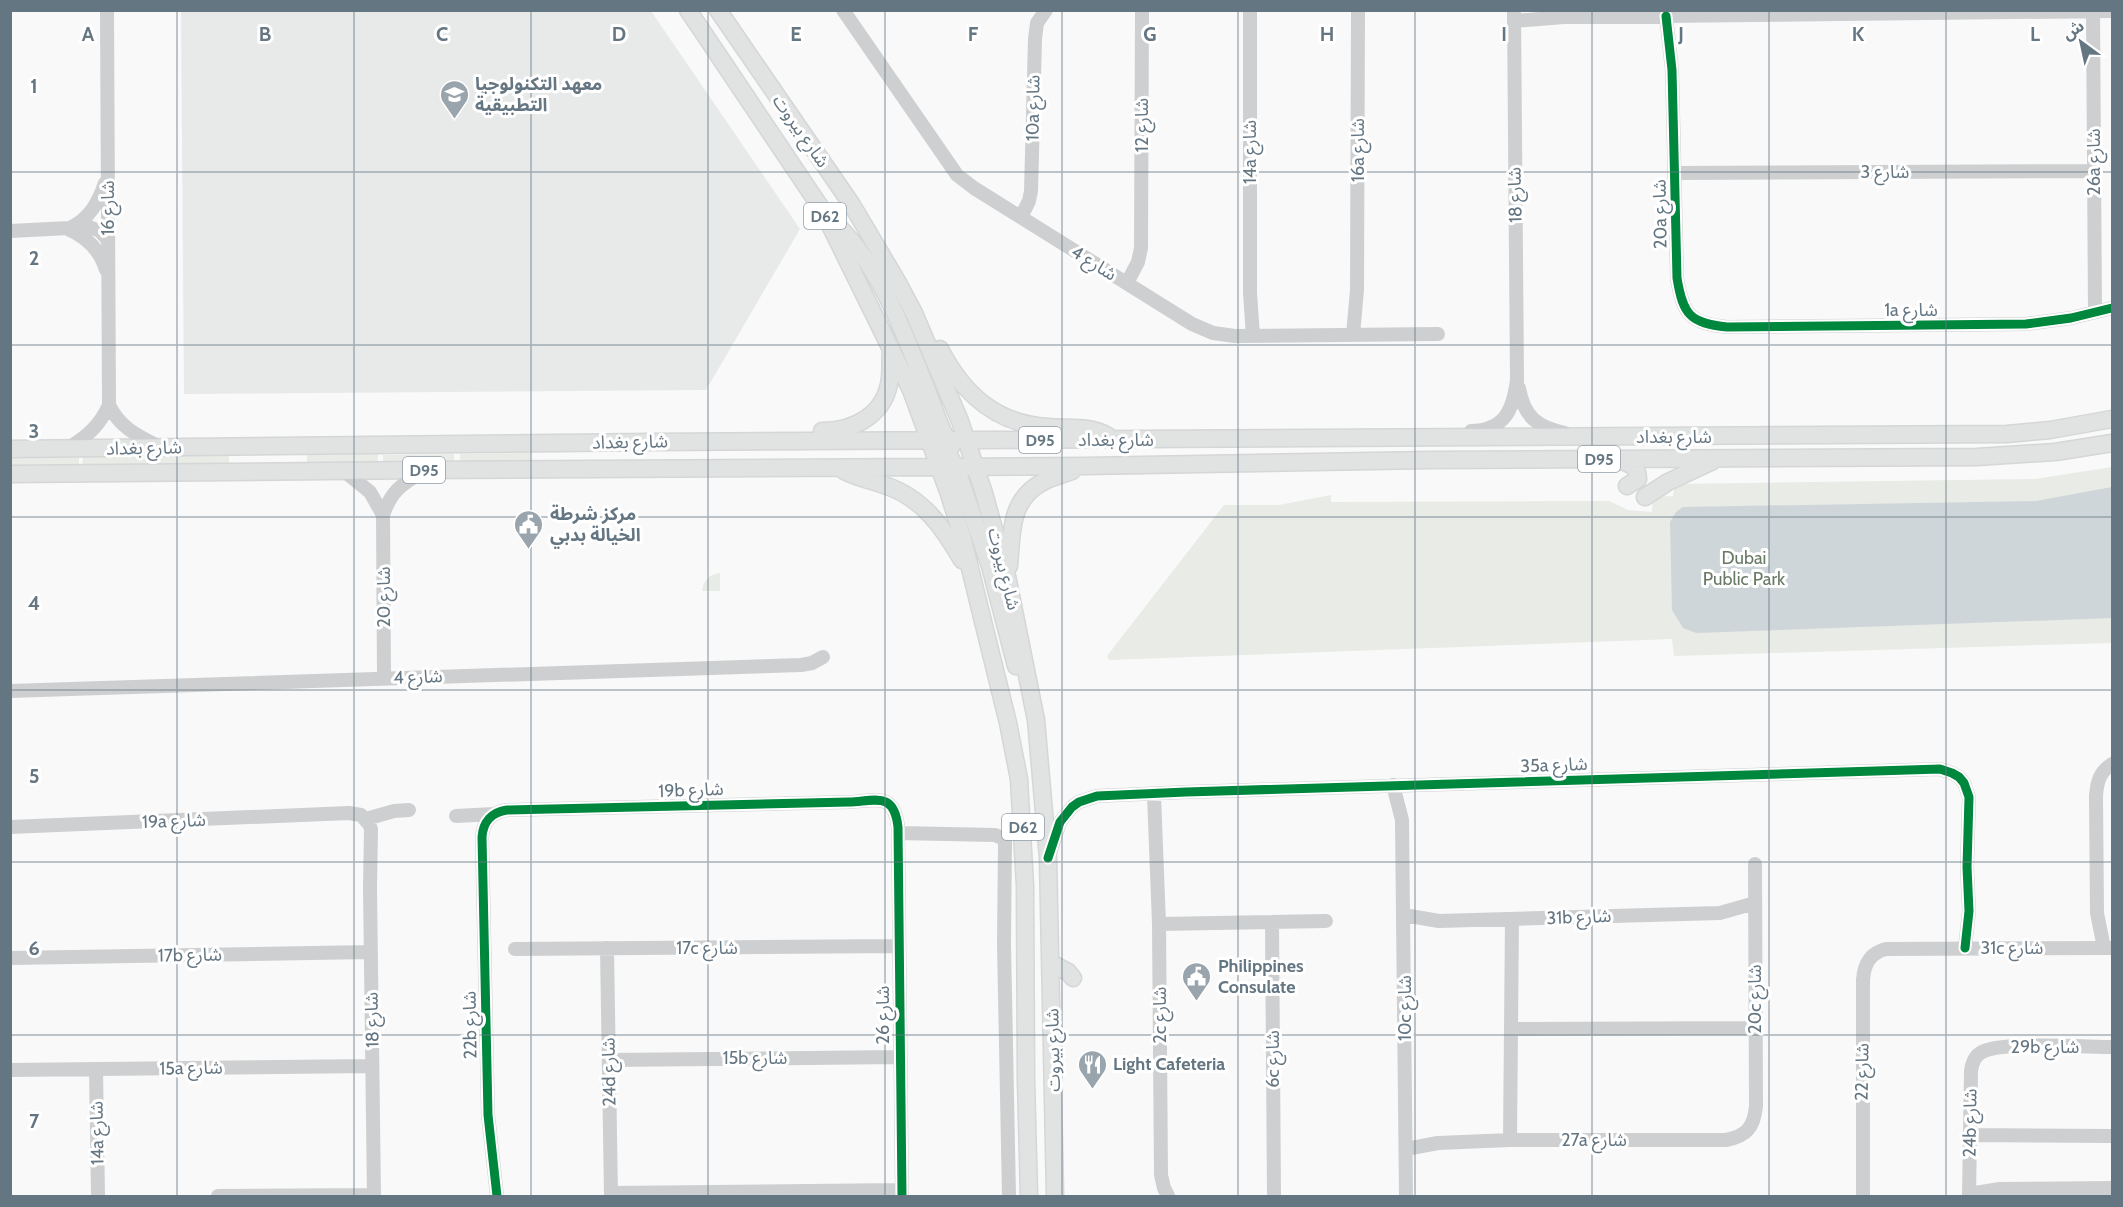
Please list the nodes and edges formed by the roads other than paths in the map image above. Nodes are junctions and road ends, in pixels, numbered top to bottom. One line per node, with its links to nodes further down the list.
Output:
1 (107, 10): 18 (street, شارع 16)
2 (688, 10): 19 (main road, شارع بيروت / D62)
3 (718, 10): 28 (main road, شارع بيروت / D62)
4 (843, 10): 20 (street, شارع 4)
5 (1036, 10): 15 (street, 10a شارع)
6 (1046, 10): 15 (street, 10a شارع)
7 (1142, 10): 25 (street, شارع 12)
8 (1250, 10): 32 (street, 14a شارع)
9 (1358, 10): 31 (street, 16a شارع)
10 (2093, 11): 11 (street); 12 (street); 16 (street, 26a شارع)
11 (2112, 11)
12 (1919, 12): 14 (street)
13 (1514, 15): 14 (street); 34 (street, شارع 18)
14 (1671, 16): 17 (street, 20a شارع)
15 (1035, 39): 20 (street, 10a شارع)
16 (2094, 171): 17 (street, شارع 3); 27 (street, 26a شارع)
17 (1676, 173): 29 (street, 20a شارع)
18 (108, 176): 21 (street); 23 (street, شارع 16)
19 (823, 211): 33 (main road, شارع بيروت / D62); 39 (main road)
20 (1025, 220): 25 (street, شارع 4)
21 (68, 229): 22 (street); 23 (street); 24 (street)
22 (10, 231)
23 (108, 240): 24 (street, شارع 16)
24 (108, 276): 35 (street, شارع 16)
25 (1131, 286): 32 (street, شارع 4)
26 (2112, 308): 27 (street, 1a شارع)
27 (2095, 312): 29 (street, 1a شارع)
28 (914, 313): 40 (main road, شارع بيروت / D62); 41 (main road)
29 (1727, 327)
30 (1438, 334): 31 (street, شارع 4)
31 (1357, 335): 32 (street, شارع 4)
32 (1249, 336)
33 (891, 346): 39 (main road, شارع بيروت / D62); 42 (main road)
34 (1517, 380): 37 (street, شارع 18); 38 (street, شارع 18)
35 (109, 405): 44 (street); 45 (street)
36 (2112, 419): 37 (main road, شارع بغداد / D95)
37 (1582, 437): 38 (main road, شارع بغداد / D95)
38 (1400, 438): 41 (main road, شارع بغداد / D95)
39 (938, 440): 40 (main road, شارع بغداد / D95); 42 (main road, شارع بغداد / D95); 50 (main road); 51 (main road)
40 (967, 440): 41 (main road, شارع بغداد / D95); 51 (main road, شارع بيروت / D62)
41 (1113, 440)
42 (654, 442): 44 (main road, شارع بغداد / D95)
43 (2112, 443): 47 (main road, شارع بغداد / D95)
44 (161, 447): 45 (main road, شارع بغداد / D95)
45 (68, 448): 46 (main road, شارع بغداد / D95)
46 (10, 449)
47 (1720, 458): 48 (main road, شارع بغداد / D95); 57 (main road)
48 (1615, 459): 49 (main road, شارع بغداد / D95); 56 (main road)
49 (1085, 466): 51 (main road, شارع بغداد / D95); 59 (main road)
50 (948, 467): 51 (main road, شارع بغداد / D95); 52 (main road, شارع بغداد / D95); 60 (main road, شارع بيروت / D62); 64 (main road)
51 (975, 467): 59 (main road, شارع بيروت / D62)
52 (838, 468): 53 (main road, شارع بغداد / D95); 60 (main road)
53 (424, 470): 54 (main road, شارع بغداد / D95); 58 (street, شارع 20)
54 (344, 471): 55 (main road, شارع بغداد / D95); 58 (street)
55 (10, 474)
56 (1627, 486)
57 (1645, 496)
58 (383, 515): 62 (street, شارع 20)
59 (1007, 576): 64 (main road, شارع بيروت / D62)
60 (975, 582): 131 (main road, شارع بيروت / D62)
61 (823, 657): 62 (street, شارع 4)
62 (384, 678): 63 (street, شارع 4)
63 (10, 691)
64 (1036, 720): 83 (main road, شارع بيروت / D62)
65 (2112, 764): 71 (street)
66 (2112, 771): 71 (street)
67 (1409, 785): 68 (street, 35a شارع); 78 (street, 10c شارع); 98 (street, 35a شارع)
68 (1393, 786): 69 (street, 35a شارع); 78 (street, 10c شارع)
69 (1159, 795): 83 (street, 35a شارع); 94 (street, 2c شارع)
70 (864, 801): 73 (street, 19b شارع); 80 (street, شارع 26)
71 (2096, 805): 87 (street)
72 (409, 810): 77 (street)
73 (518, 810): 75 (street); 82 (street, 22b شارع)
74 (337, 814): 77 (street); 79 (street, 19a شارع); 81 (street)
75 (494, 814): 76 (street); 82 (street, 22b شارع)
76 (456, 816)
77 (366, 819): 81 (street, شارع 18)
78 (1402, 820): 88 (street, 10c شارع)
79 (10, 827)
80 (898, 833): 96 (street, شارع 26); 130 (street)
81 (371, 843): 102 (street, شارع 18)
82 (484, 852): 129 (street, 22b شارع)
83 (1048, 858): 105 (main road, شارع بيروت / D62)
84 (1755, 864): 85 (street, 20c شارع)
85 (1755, 903): 86 (street, 31b شارع); 90 (street, 20c شارع)
86 (1719, 913): 89 (street, 31b شارع); 90 (street, 31b شارع)
87 (2097, 913): 99 (street); 100 (street)
88 (1404, 915): 92 (street, 31b شارع); 95 (street, 10c شارع)
89 (1512, 919): 92 (street, 31b شارع); 108 (street)
90 (1755, 920): 107 (street, 20c شارع)
91 (1326, 921): 93 (street)
92 (1439, 921): 95 (street, 31b شارع)
93 (1272, 922): 94 (street); 133 (street, 6c شارع)
94 (1159, 924): 125 (street, 2c شارع)
95 (1404, 931): 120 (street, 10c شارع)
96 (899, 946): 97 (street, 17c شارع); 111 (street, شارع 26)
97 (607, 948): 101 (street, 17c شارع); 112 (street, 24d شارع)
98 (1971, 948): 99 (street, 31c شارع); 103 (street, 31c شارع)
99 (2088, 948): 100 (street, 31c شارع)
100 (2108, 948)
101 (515, 949)
102 (370, 952): 104 (street, 17b شارع); 113 (street, شارع 18)
103 (1877, 952): 135 (street, شارع 22)
104 (10, 957)
105 (1051, 963): 106 (main road); 132 (main road, شارع بيروت / D62)
106 (1073, 978)
107 (1755, 1028): 108 (street); 116 (street, 20c شارع)
108 (1511, 1029): 119 (street)
109 (2112, 1047): 110 (street, 29b شارع)
110 (1980, 1053): 117 (street, 24b شارع)
111 (900, 1057): 112 (street, 15b شارع); 123 (street, شارع 26)
112 (609, 1060): 124 (street, 24d شارع)
113 (372, 1066): 114 (street, 15a شارع); 126 (street, شارع 18)
114 (96, 1069): 115 (street, 15a شارع); 127 (street, 14a شارع)
115 (10, 1070)
116 (1748, 1132): 119 (street, 27a شارع)
117 (1970, 1135): 118 (street); 122 (street, 24b شارع)
118 (2112, 1136)
119 (1510, 1140): 120 (street, 27a شارع)
120 (1406, 1142): 134 (street, 10c شارع)
121 (2112, 1188): 122 (street)
122 (1969, 1191)
123 (902, 1193): 124 (street)
124 (611, 1195)
125 (1167, 1195)
126 (374, 1196): 128 (street)
127 (98, 1197)
128 (219, 1197)
129 (497, 1197)
130 (1009, 1197)
131 (1029, 1197)
132 (1055, 1197)
133 (1274, 1197)
134 (1406, 1197)
135 (1863, 1197)

